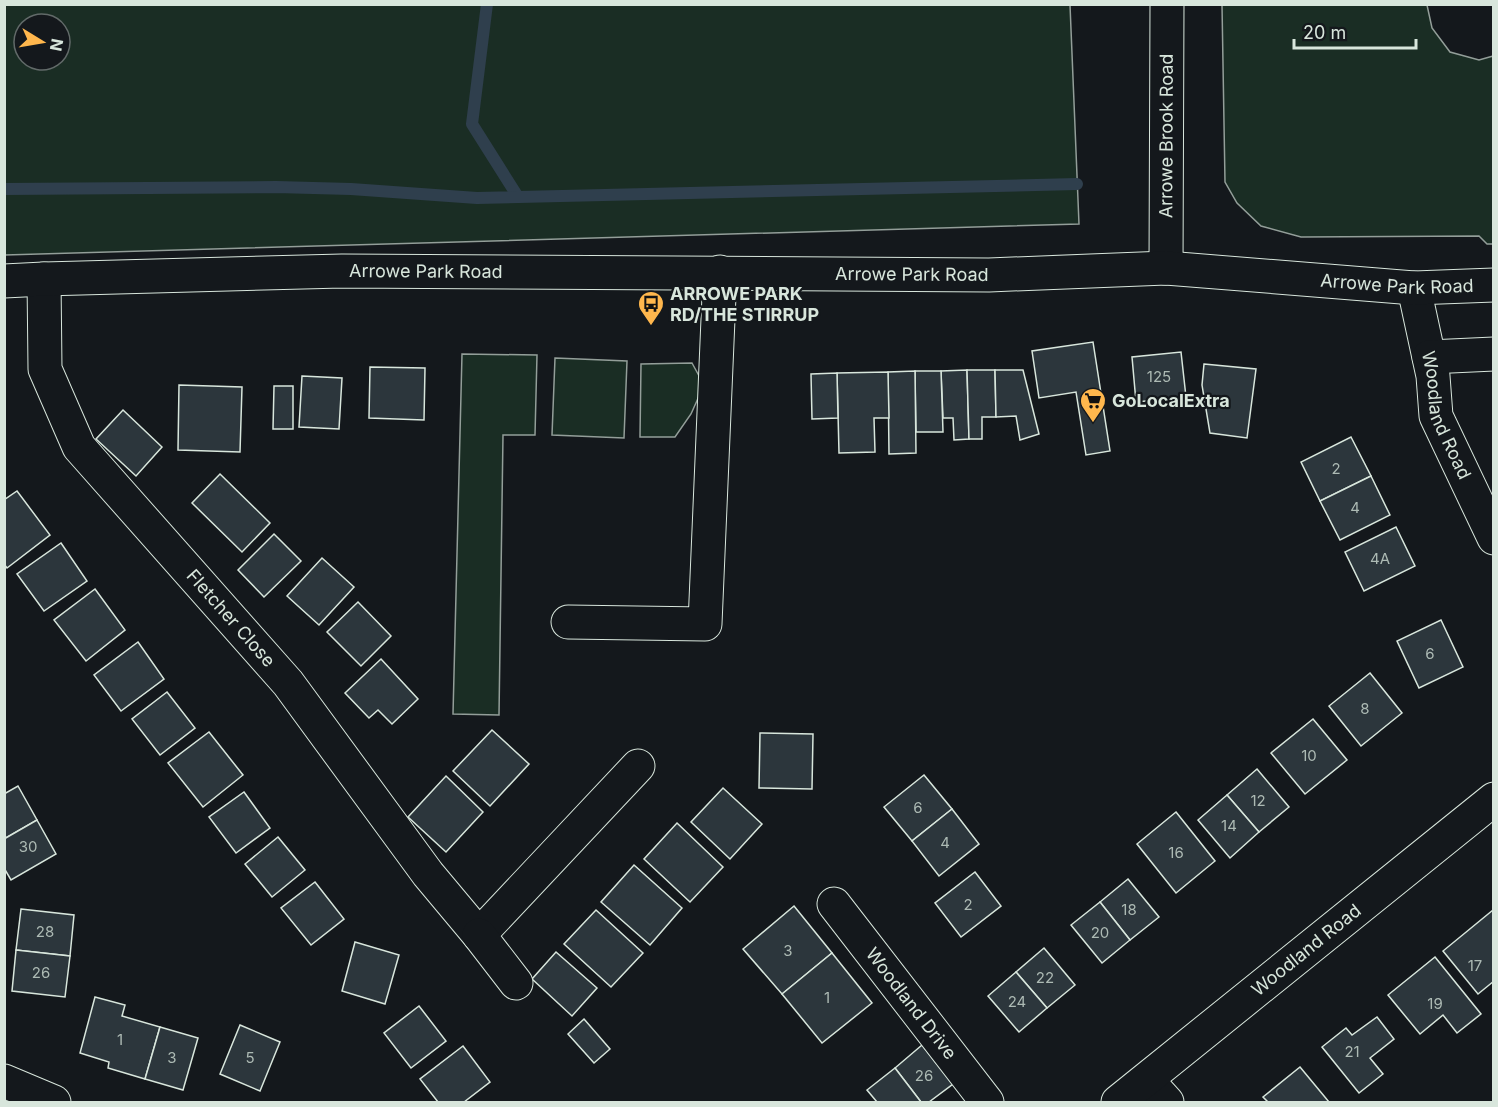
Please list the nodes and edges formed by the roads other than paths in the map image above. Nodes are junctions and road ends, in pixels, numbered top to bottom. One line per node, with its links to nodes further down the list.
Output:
1 (1167, 4): 2 (street, Arrowe Brook Road)
2 (1166, 267): 3 (street, Arrowe Park Road); 7 (street, Arrowe Park Road)
3 (720, 272): 4 (street, Arrowe Park Road); 11 (street)
4 (44, 279): 5 (street, Arrowe Park Road); 15 (street, Fletcher Close)
5 (4, 281)
6 (1494, 285): 7 (street, Arrowe Park Road)
7 (1414, 288): 9 (street, Woodland Road)
8 (1494, 354): 9 (street)
9 (1429, 357): 10 (street, Woodland Road)
10 (1494, 538)
11 (568, 622)
12 (638, 766): 15 (street)
13 (1494, 799): 18 (street, Woodland Road)
14 (834, 904): 20 (street, Woodland Drive)
15 (479, 935): 16 (street, Fletcher Close)
16 (516, 983)
17 (4, 1081): 19 (street)
18 (1157, 1091): 21 (street, Woodland Road)
19 (54, 1102)
20 (987, 1102)
21 (1118, 1102)

